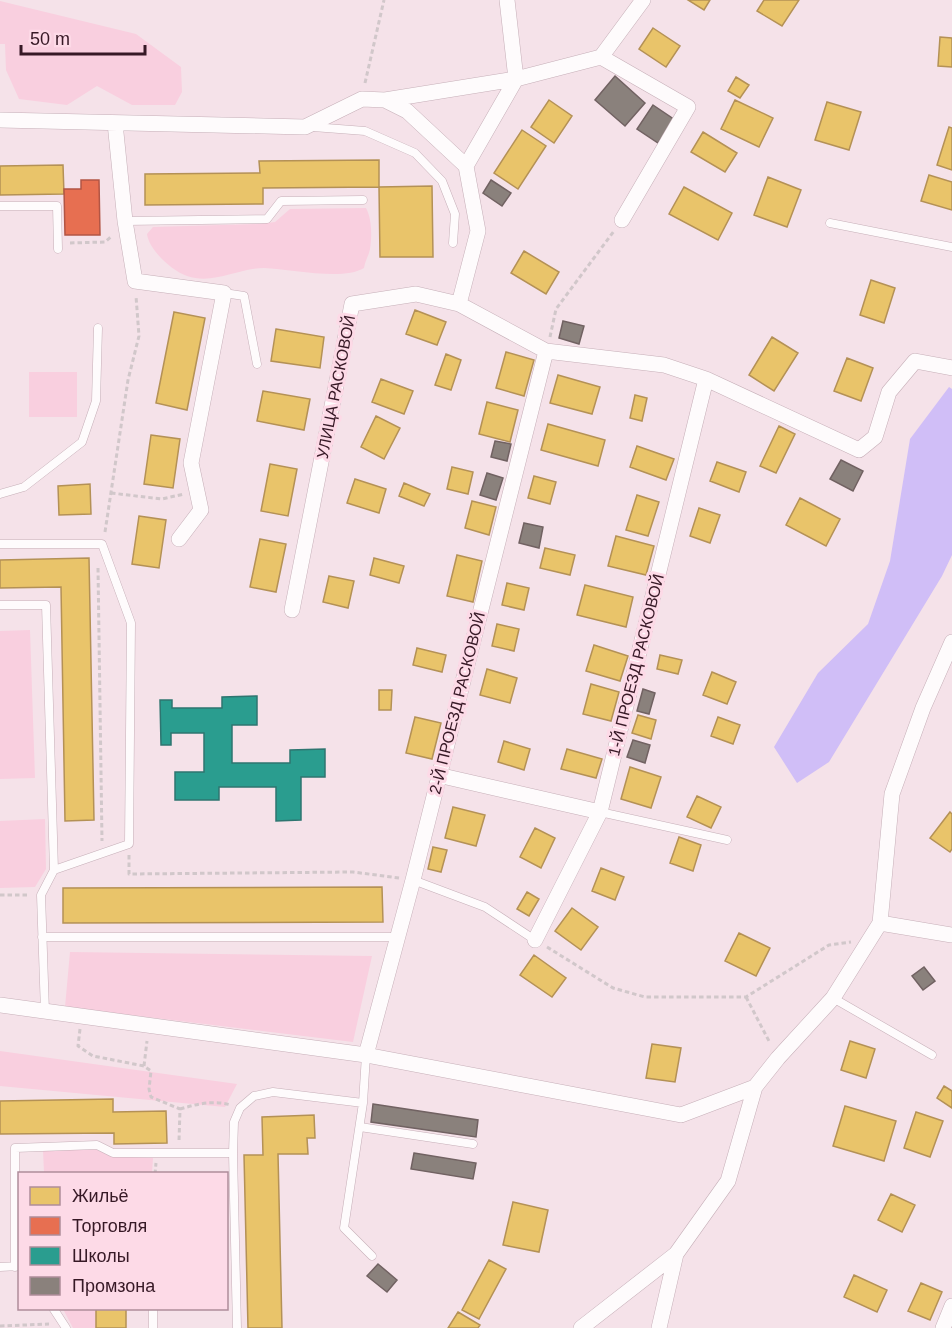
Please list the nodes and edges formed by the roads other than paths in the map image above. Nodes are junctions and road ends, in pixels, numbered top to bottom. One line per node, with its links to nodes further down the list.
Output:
1 (507, 0): 4 (street)
2 (644, 0): 3 (street)
3 (601, 57): 4 (street); 12 (street)
4 (516, 79): 5 (street); 9 (street)
5 (385, 100): 8 (street); 9 (street)
6 (0, 120): 7 (street)
7 (115, 123): 8 (street); 13 (street)
8 (305, 127): 15 (lane)
9 (466, 166): 19 (street)
10 (363, 200): 13 (lane)
11 (0, 206): 16 (lane)
12 (622, 220)
13 (125, 221): 18 (street)
14 (830, 223): 17 (lane)
15 (453, 243)
16 (58, 246)
17 (952, 247)
18 (224, 293): 22 (lane); 26 (street)
19 (459, 304): 21 (street); 29 (street, УЛИЦА РАСКОВОЙ)
20 (98, 328): 25 (lane)
21 (546, 351): 24 (street); 31 (street, 2-Й ПРОЕЗД РАСКОВОЙ)
22 (257, 364)
23 (952, 368): 24 (street)
24 (706, 379): 32 (street, 1-Й ПРОЕЗД РАСКОВОЙ)
25 (0, 494)
26 (179, 539)
27 (0, 544): 34 (lane)
28 (0, 605): 34 (lane)
29 (292, 610)
30 (952, 642): 36 (street)
31 (438, 775): 32 (street); 35 (street, 2-Й ПРОЕЗД РАСКОВОЙ)
32 (600, 812): 33 (lane); 40 (street, 1-Й ПРОЕЗД РАСКОВОЙ)
33 (727, 840)
34 (54, 870): 38 (lane)
35 (413, 880): 39 (street, 2-Й ПРОЕЗД РАСКОВОЙ); 40 (lane)
36 (880, 923): 37 (street); 41 (street)
37 (952, 934)
38 (42, 937): 39 (lane); 43 (lane)
39 (398, 937): 44 (street, 2-Й ПРОЕЗД РАСКОВОЙ)
40 (535, 940)
41 (832, 998): 45 (lane); 46 (street)
42 (0, 1005): 43 (street)
43 (45, 1011): 44 (street)
44 (366, 1055): 46 (street); 47 (lane)
45 (932, 1055)
46 (755, 1087): 52 (street)
47 (363, 1103): 48 (lane); 50 (lane)
48 (360, 1127): 49 (lane); 53 (lane)
49 (474, 1144)
50 (233, 1153): 51 (lane); 54 (lane)
51 (230, 1209): 61 (lane)
52 (676, 1254): 62 (street); 63 (street)
53 (372, 1256)
54 (17, 1266): 55 (lane)
55 (0, 1267)
56 (952, 1306): 64 (street)
57 (54, 1310): 59 (lane)
58 (153, 1310): 60 (lane)
59 (65, 1326)
60 (153, 1328)
61 (237, 1328)
62 (581, 1328)
63 (659, 1328)
64 (943, 1328)

